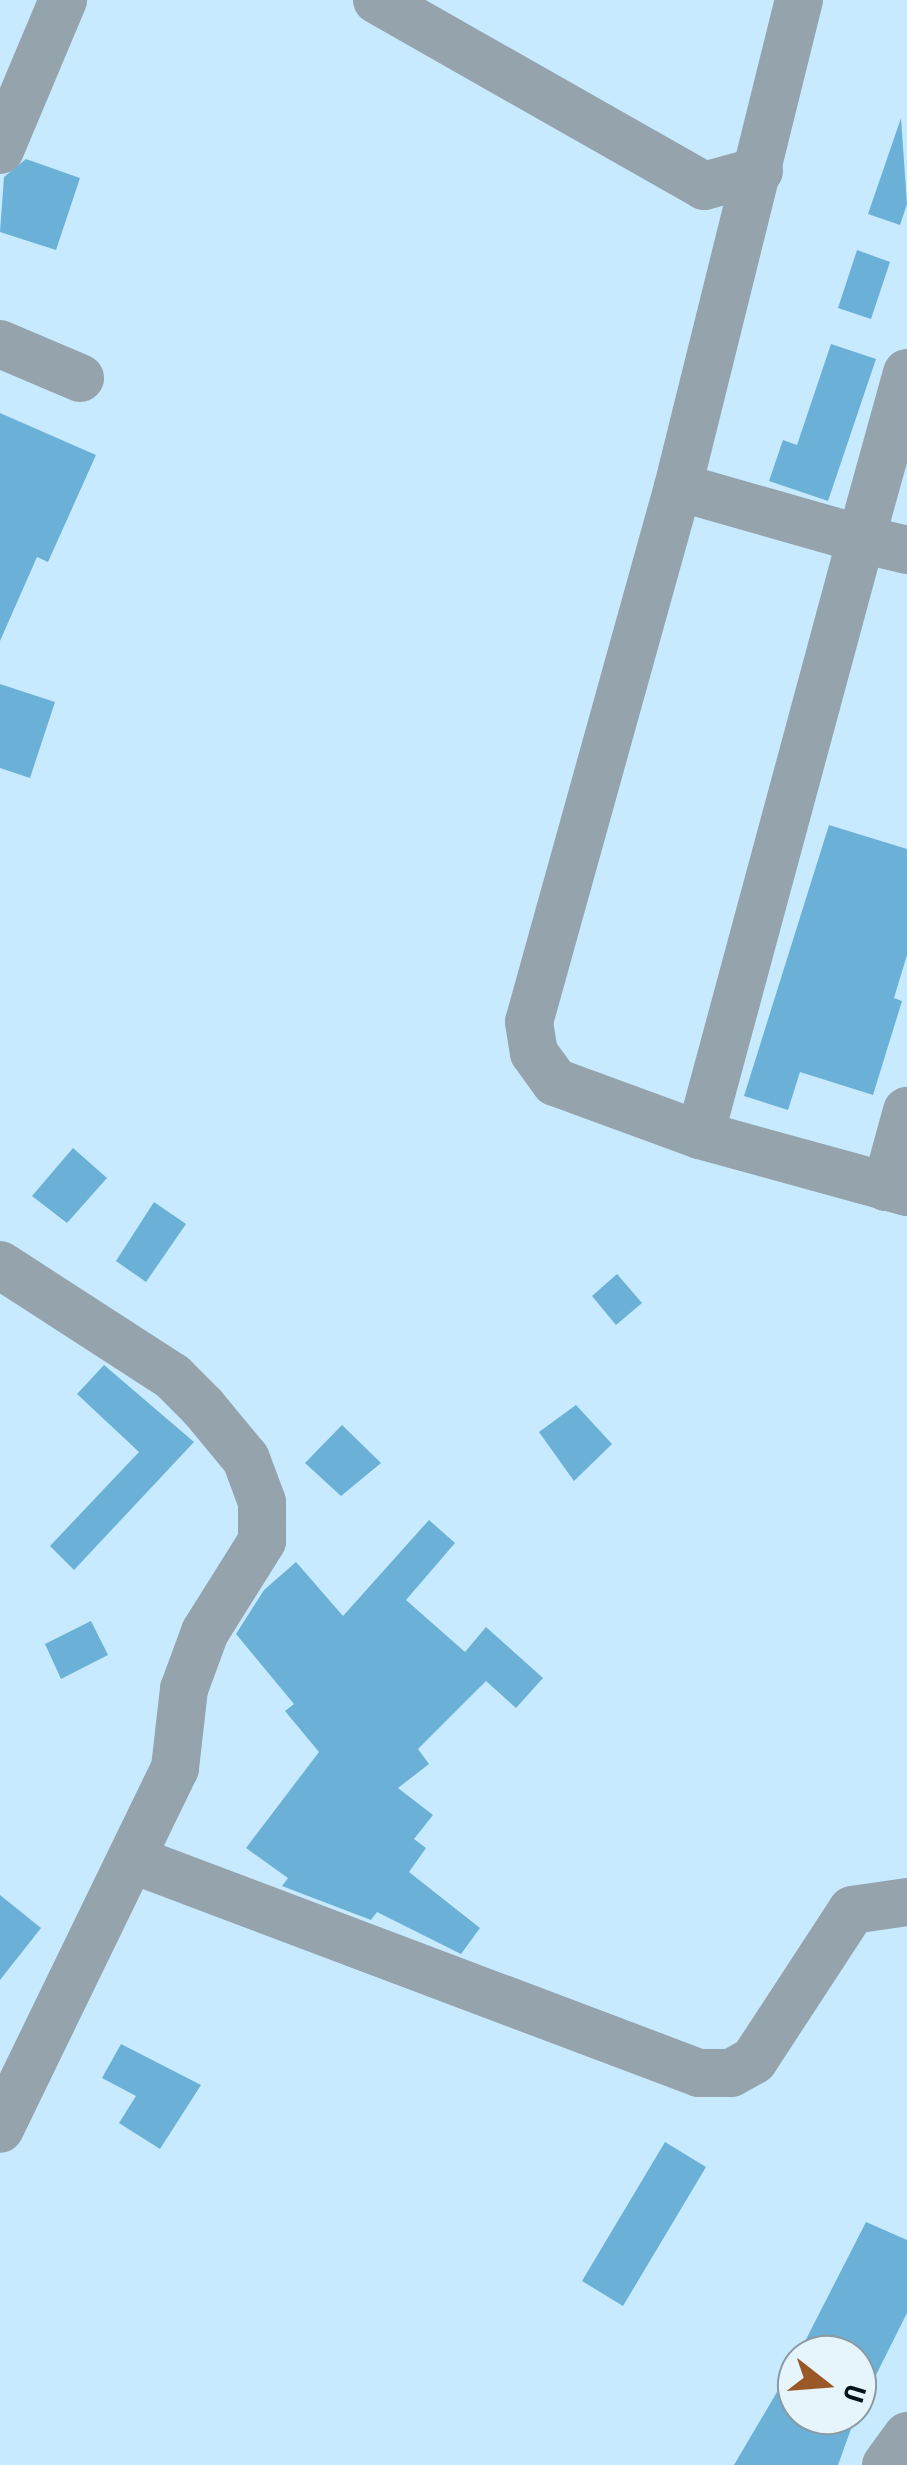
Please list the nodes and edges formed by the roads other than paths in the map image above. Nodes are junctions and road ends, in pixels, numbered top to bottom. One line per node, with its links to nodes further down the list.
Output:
1 (62, 0): 4 (street)
2 (377, 0): 5 (street)
3 (799, 0): 5 (street)
4 (0, 150)
5 (758, 171): 9 (street)
6 (0, 344): 8 (street)
7 (907, 374): 10 (street)
8 (80, 378)
9 (678, 487): 10 (street); 13 (street)
10 (861, 539): 11 (street); 13 (street)
11 (907, 550)
12 (907, 1111): 14 (street)
13 (700, 1135): 14 (street)
14 (897, 1189)
15 (0, 1265): 16 (street)
16 (134, 1860): 17 (street); 18 (street)
17 (907, 1902)
18 (0, 2129)
19 (907, 2436): 20 (street)
20 (886, 2465)

